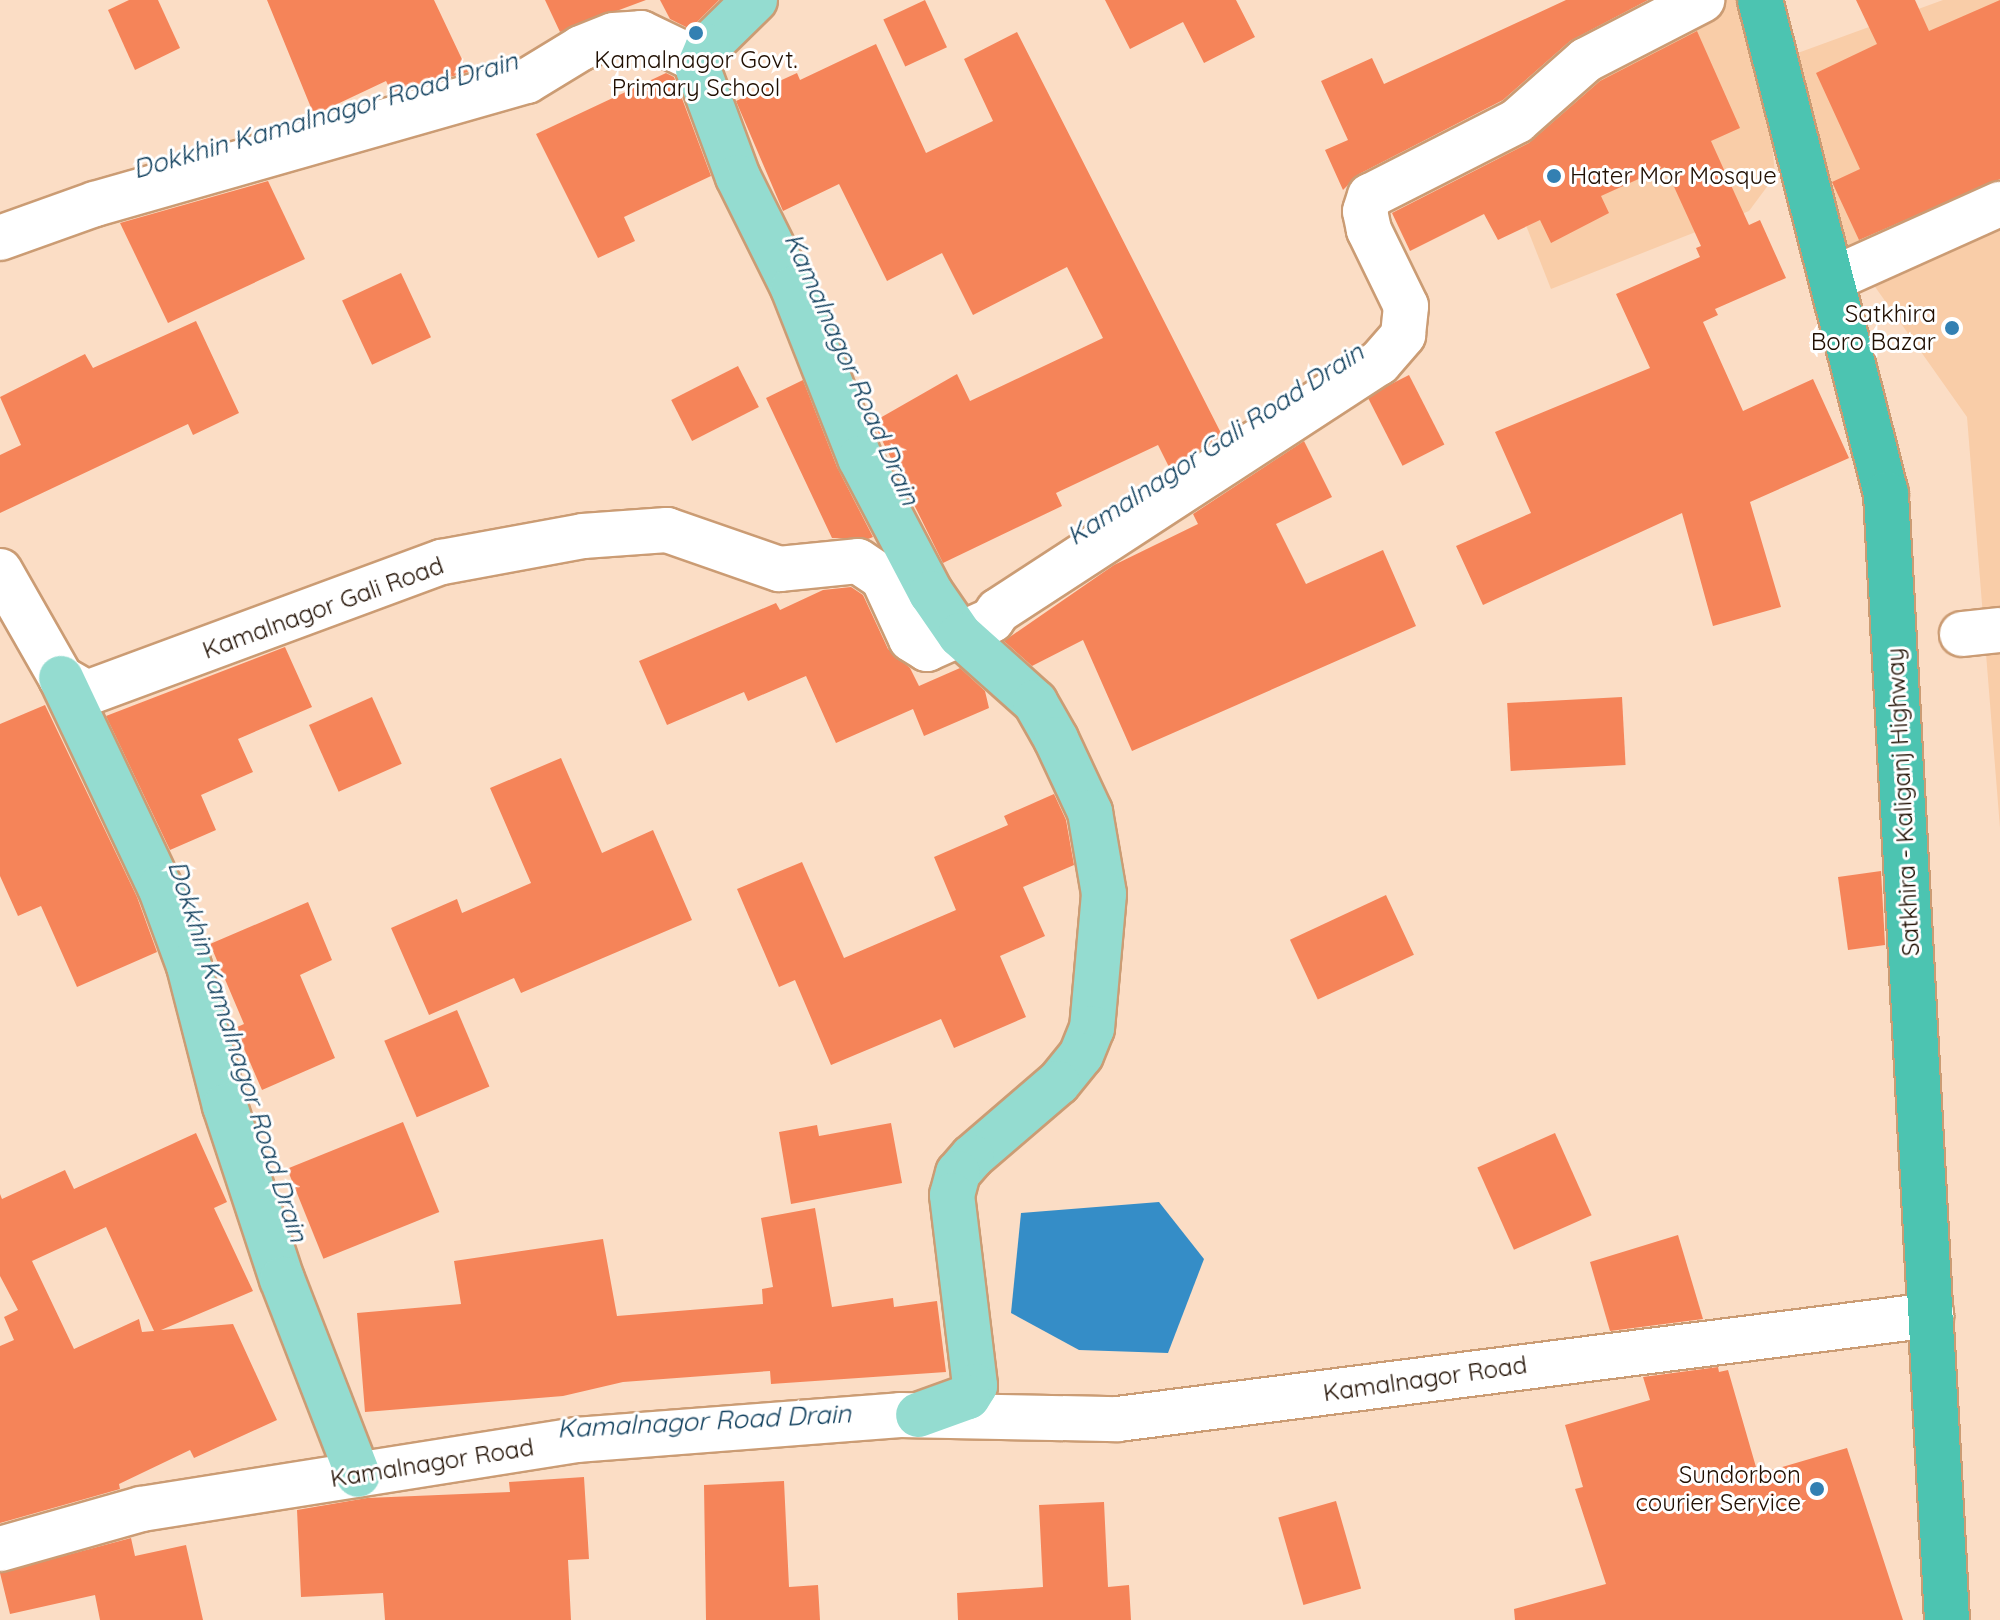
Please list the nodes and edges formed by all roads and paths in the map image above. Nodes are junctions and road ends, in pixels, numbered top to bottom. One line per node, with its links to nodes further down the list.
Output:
1 (755, 0): 4 (main road)
2 (1702, 0): 9 (street, Kamalnagor Gali Road)
3 (1760, 0): 7 (highway, Satkhira - Kaliganj Highway)
4 (701, 62): 6 (street); 9 (main road, Kamalnagor Road)
5 (2000, 204): 7 (street)
6 (0, 238)
7 (1835, 278): 11 (highway, Satkhira - Kaliganj Highway)
8 (0, 571): 10 (street)
9 (960, 635): 10 (street, Kamalnagor Gali Road); 12 (main road, Kamalnagor Road)
10 (61, 678): 13 (main road)
11 (1931, 1315): 12 (street, Kamalnagor Road); 15 (highway, Satkhira - Kaliganj Highway)
12 (918, 1415): 13 (street, Kamalnagor Road)
13 (358, 1475): 14 (street, Kamalnagor Road)
14 (0, 1549)
15 (1947, 1620)

